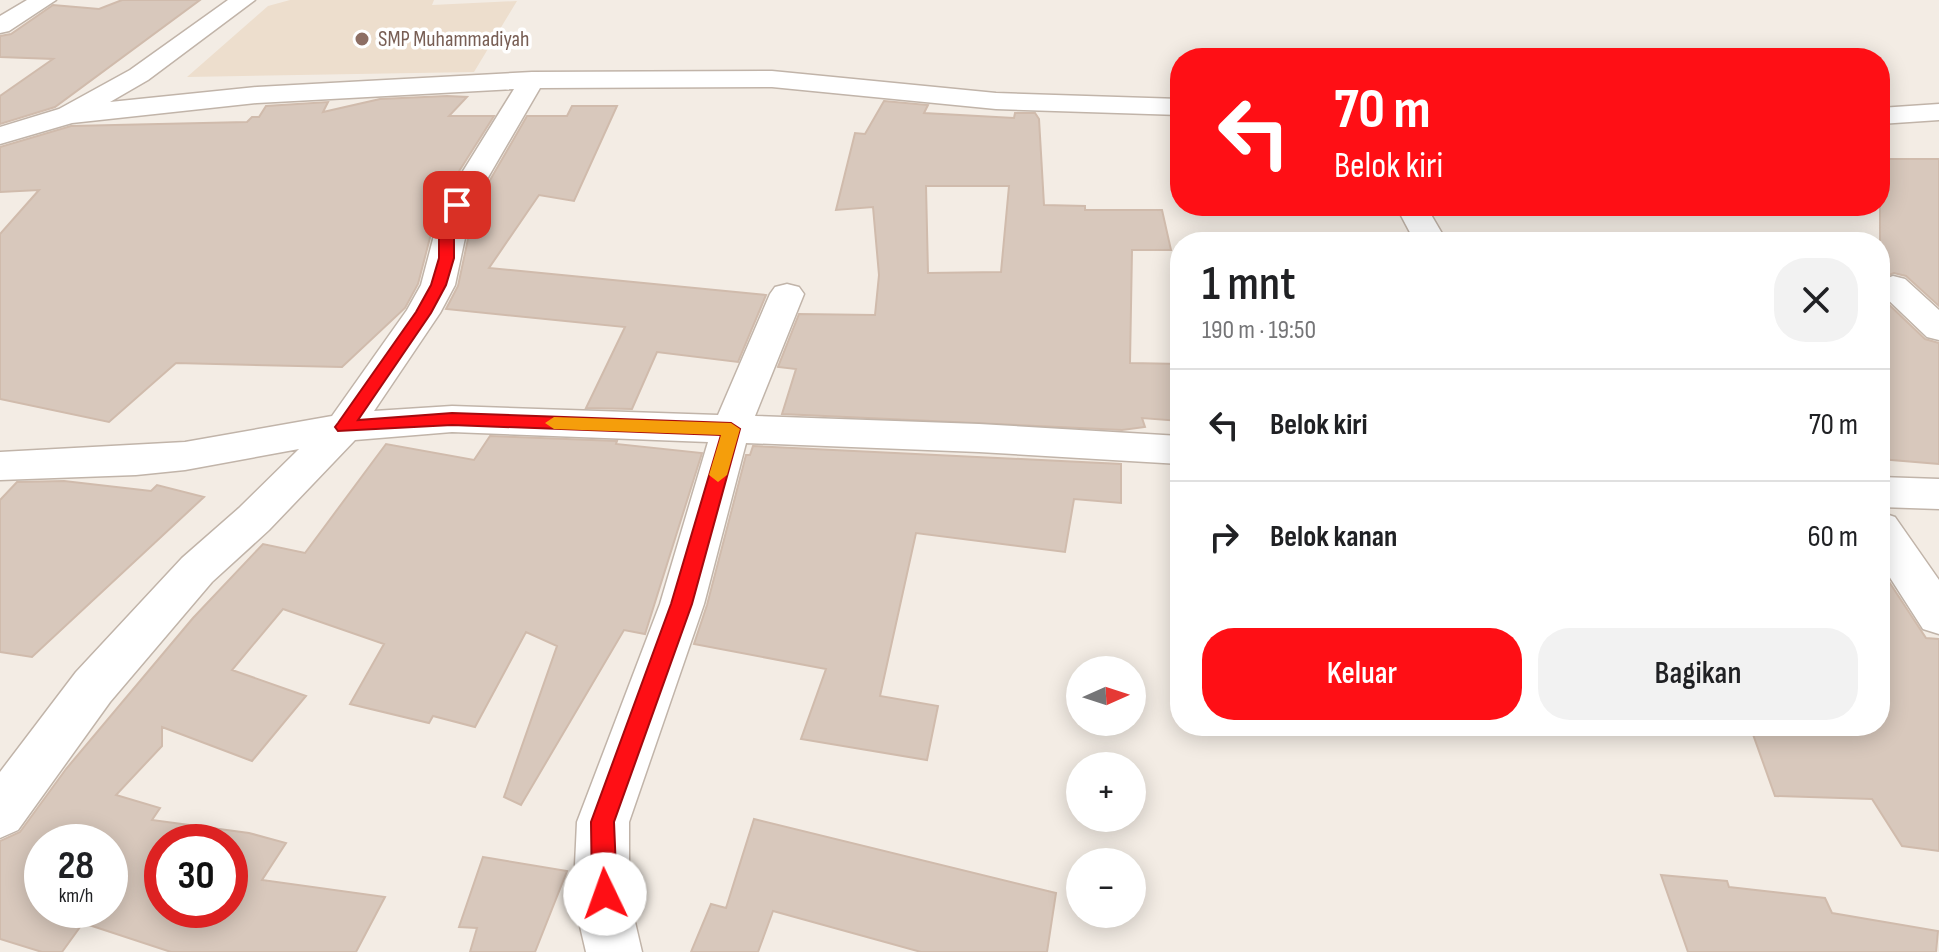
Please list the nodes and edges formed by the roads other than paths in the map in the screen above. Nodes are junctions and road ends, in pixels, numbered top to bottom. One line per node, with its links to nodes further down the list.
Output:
1 (44, 0): 3 (street)
2 (243, 0): 7 (street)
3 (0, 26)
4 (532, 80): 5 (street); 7 (street); 13 (street)
5 (1170, 107)
6 (1939, 112): 8 (street)
7 (69, 115): 9 (street)
8 (1890, 115)
9 (0, 136)
10 (1893, 286): 12 (street)
11 (787, 294): 14 (street)
12 (1939, 329)
13 (344, 427): 14 (street); 16 (street); 21 (street)
14 (731, 429): 15 (street); 22 (street)
15 (1170, 449)
16 (0, 466)
17 (1890, 492): 18 (street)
18 (1939, 494)
19 (1890, 543): 20 (street)
20 (1939, 616)
21 (0, 813)
22 (614, 952)

